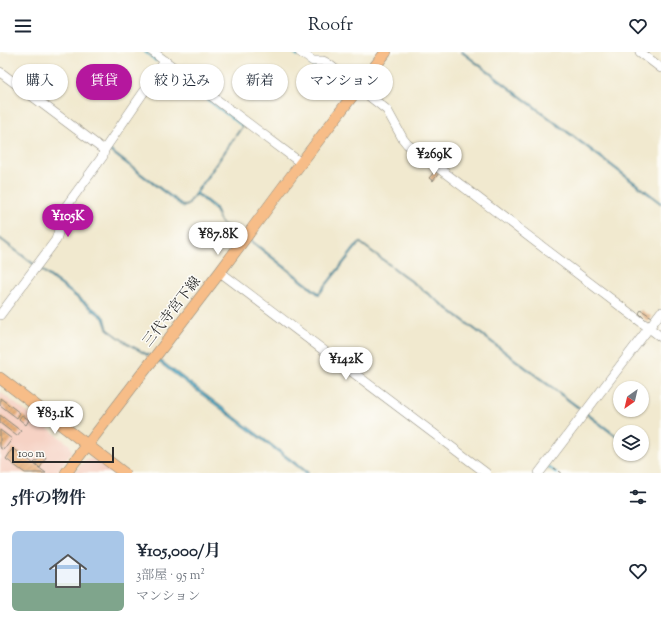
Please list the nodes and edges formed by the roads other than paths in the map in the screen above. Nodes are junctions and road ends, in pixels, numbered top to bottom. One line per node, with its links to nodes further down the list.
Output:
1 (153, 52): 5 (street)
2 (300, 52): 6 (street)
3 (386, 52): 7 (main road, 三代寺宮下線)
4 (640, 52): 8 (street)
5 (165, 61): 12 (street); 13 (street)
6 (328, 64)
7 (377, 64)
8 (661, 68)
9 (0, 72): 12 (street)
10 (349, 100): 13 (main road, 三代寺宮下線)
11 (375, 100): 17 (street)
12 (104, 150): 16 (street)
13 (301, 163): 14 (main road, 三代寺宮下線)
14 (220, 272): 20 (main road, 三代寺宮下線); 23 (street)
15 (661, 312): 17 (street)
16 (0, 315)
17 (649, 328): 18 (street); 24 (street)
18 (661, 337)
19 (0, 378): 20 (main road)
20 (87, 445): 21 (main road, 三代寺宮下線); 22 (main road)
21 (66, 473)
22 (124, 473)
23 (486, 473)
24 (539, 473)

